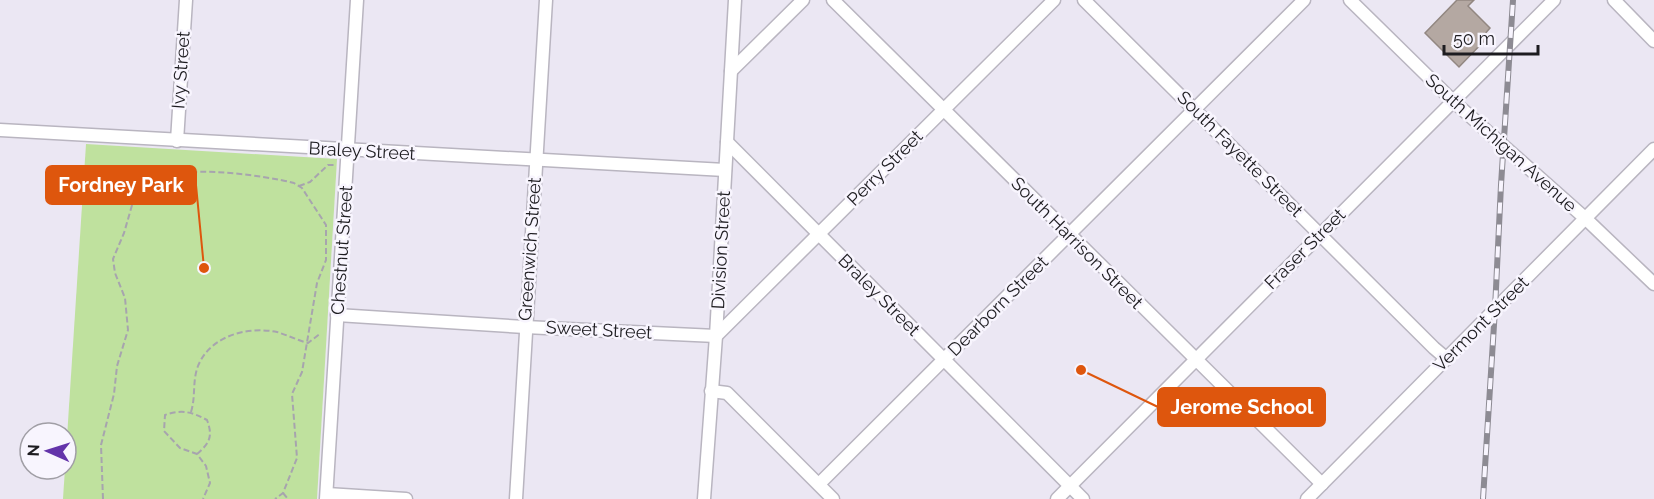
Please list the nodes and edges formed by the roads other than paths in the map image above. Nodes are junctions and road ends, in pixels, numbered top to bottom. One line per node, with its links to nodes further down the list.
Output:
1 (186, 0): 19 (street, Ivy Street)
2 (357, 0): 22 (street, Chestnut Street)
3 (546, 0): 23 (street, Greenwich Street)
4 (735, 0): 14 (street, Division Street)
5 (803, 0): 14 (street)
6 (833, 0): 17 (street, South Harrison Street)
7 (1054, 0): 17 (street, Perry Street)
8 (1084, 0): 16 (street, South Fayette Street)
9 (1304, 0): 16 (street, Dearborn Street)
10 (1350, 0): 15 (street, South Michigan Avenue)
11 (1554, 0): 15 (street, Fraser Street)
12 (1614, 0): 13 (street)
13 (1654, 40)
14 (731, 71): 20 (street, Division Street)
15 (1453, 101): 25 (street, South Michigan Avenue); 28 (street, Fraser Street)
16 (1195, 109): 27 (street, Dearborn Street); 28 (street, South Fayette Street)
17 (943, 110): 26 (street, Perry Street); 27 (street, South Harrison Street)
18 (0, 130): 19 (street, Braley Street)
19 (177, 141): 22 (street, Braley Street)
20 (727, 142): 24 (street, Division Street); 26 (street, Braley Street)
21 (1654, 149): 25 (street, Vermont Street)
22 (348, 151): 23 (street, Braley Street); 30 (street, Chestnut Street)
23 (536, 159): 24 (street, Braley Street); 31 (street, Greenwich Street)
24 (725, 170): 32 (street, Division Street)
25 (1585, 219): 29 (street, South Michigan Avenue); 34 (street, Vermont Street)
26 (819, 235): 32 (street, Perry Street); 35 (street, Braley Street)
27 (1069, 235): 33 (street, South Harrison Street); 35 (street, Dearborn Street)
28 (1320, 235): 33 (street, Fraser Street); 34 (street, South Fayette Street)
29 (1654, 284)
30 (338, 315): 31 (street, Sweet Street); 40 (street, Chestnut Street)
31 (525, 327): 32 (street, Sweet Street); 42 (street, Greenwich Street)
32 (716, 336): 36 (street, Division Street)
33 (1194, 359): 38 (street, South Harrison Street); 39 (street, Fraser Street)
34 (1447, 359): 38 (street, Vermont Street)
35 (944, 360): 37 (street, Dearborn Street); 39 (street, Braley Street)
36 (711, 391): 37 (street); 43 (street, Division Street)
37 (819, 484): 44 (street)
38 (1322, 484): 47 (street, Vermont Street)
39 (1070, 486): 45 (street, Fraser Street); 46 (street, Braley Street)
40 (326, 497): 41 (street)
41 (406, 499)
42 (516, 499)
43 (704, 499)
44 (833, 499)
45 (1057, 499)
46 (1083, 499)
47 (1307, 499)

